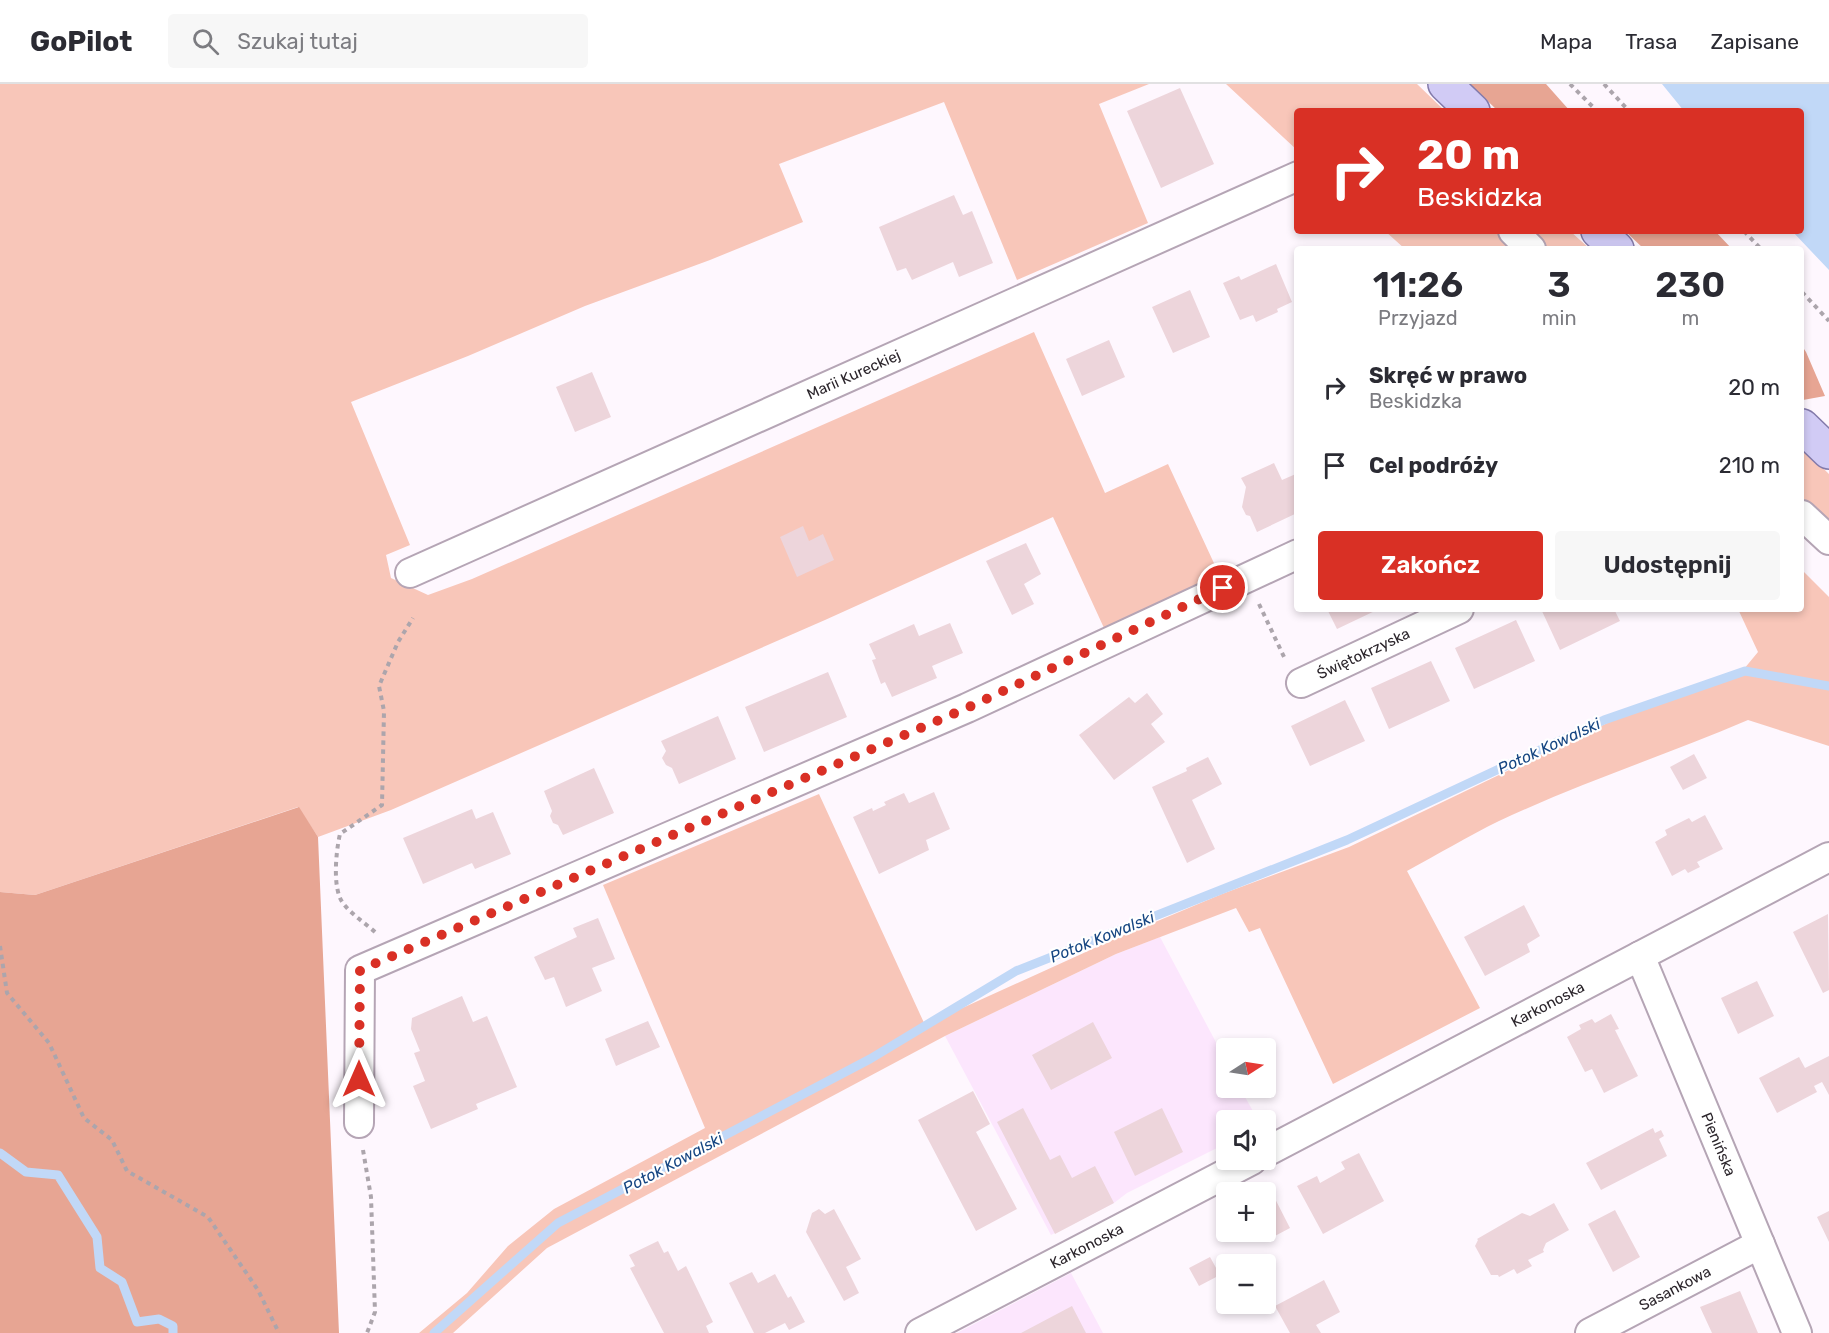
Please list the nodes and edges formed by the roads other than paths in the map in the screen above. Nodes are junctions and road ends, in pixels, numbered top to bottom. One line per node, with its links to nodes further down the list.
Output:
1 (1445, 84): 2 (main road)
2 (1470, 108)
3 (1294, 178): 13 (street, Marii Kureckiej)
4 (1515, 234): 6 (street)
5 (1601, 234): 7 (main road)
6 (1528, 246)
7 (1614, 246)
8 (1804, 428): 9 (main road)
9 (1829, 452)
10 (1804, 517): 11 (street)
11 (1829, 540)
12 (1294, 556): 18 (street)
13 (410, 573)
14 (1451, 612): 15 (street, Świętokrzyska)
15 (1296, 671)
16 (1829, 857): 17 (street, Karkonoska)
17 (1640, 956): 19 (street, Karkonoska); 21 (street, Pienińska)
18 (359, 1123)
19 (1276, 1147)
20 (1233, 1170): 22 (street, Karkonoska)
21 (1760, 1244): 23 (street, Sasankowa); 24 (street, Pienińska)
22 (920, 1333)
23 (1590, 1333)
24 (1797, 1333)

